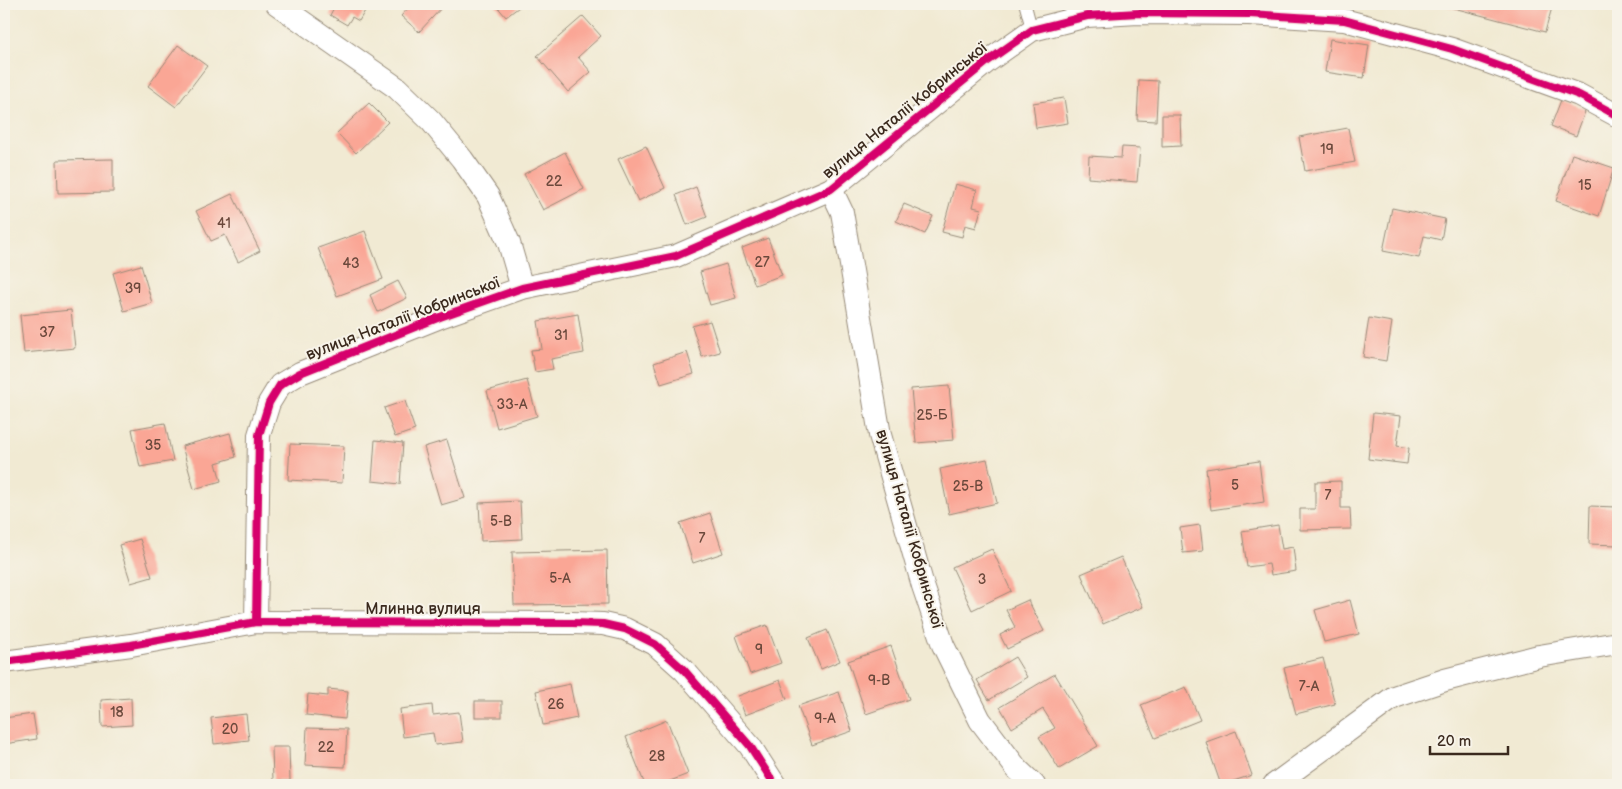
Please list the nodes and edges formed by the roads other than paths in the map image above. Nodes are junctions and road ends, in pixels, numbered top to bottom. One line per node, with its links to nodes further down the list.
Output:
1 (277, 4): 8 (street, вулиця Наталії Кобринської)
2 (1025, 4): 5 (lane)
3 (1087, 10): 4 (street, вулиця Наталії Кобринської); 5 (street, вулиця Наталії Кобринської)
4 (1346, 12): 6 (street, вулиця Наталії Кобринської)
5 (1032, 30): 7 (street, вулиця Наталії Кобринської)
6 (1618, 116)
7 (831, 189): 8 (street, вулиця Наталії Кобринської); 13 (street, вулиця Наталії Кобринської)
8 (522, 288): 9 (street, вулиця Наталії Кобринської)
9 (256, 622): 11 (street, Млинна вулиця); 12 (street, Млинна вулиця)
10 (1618, 643): 14 (street)
11 (4, 662)
12 (775, 785)
13 (1034, 785)
14 (1274, 785)

